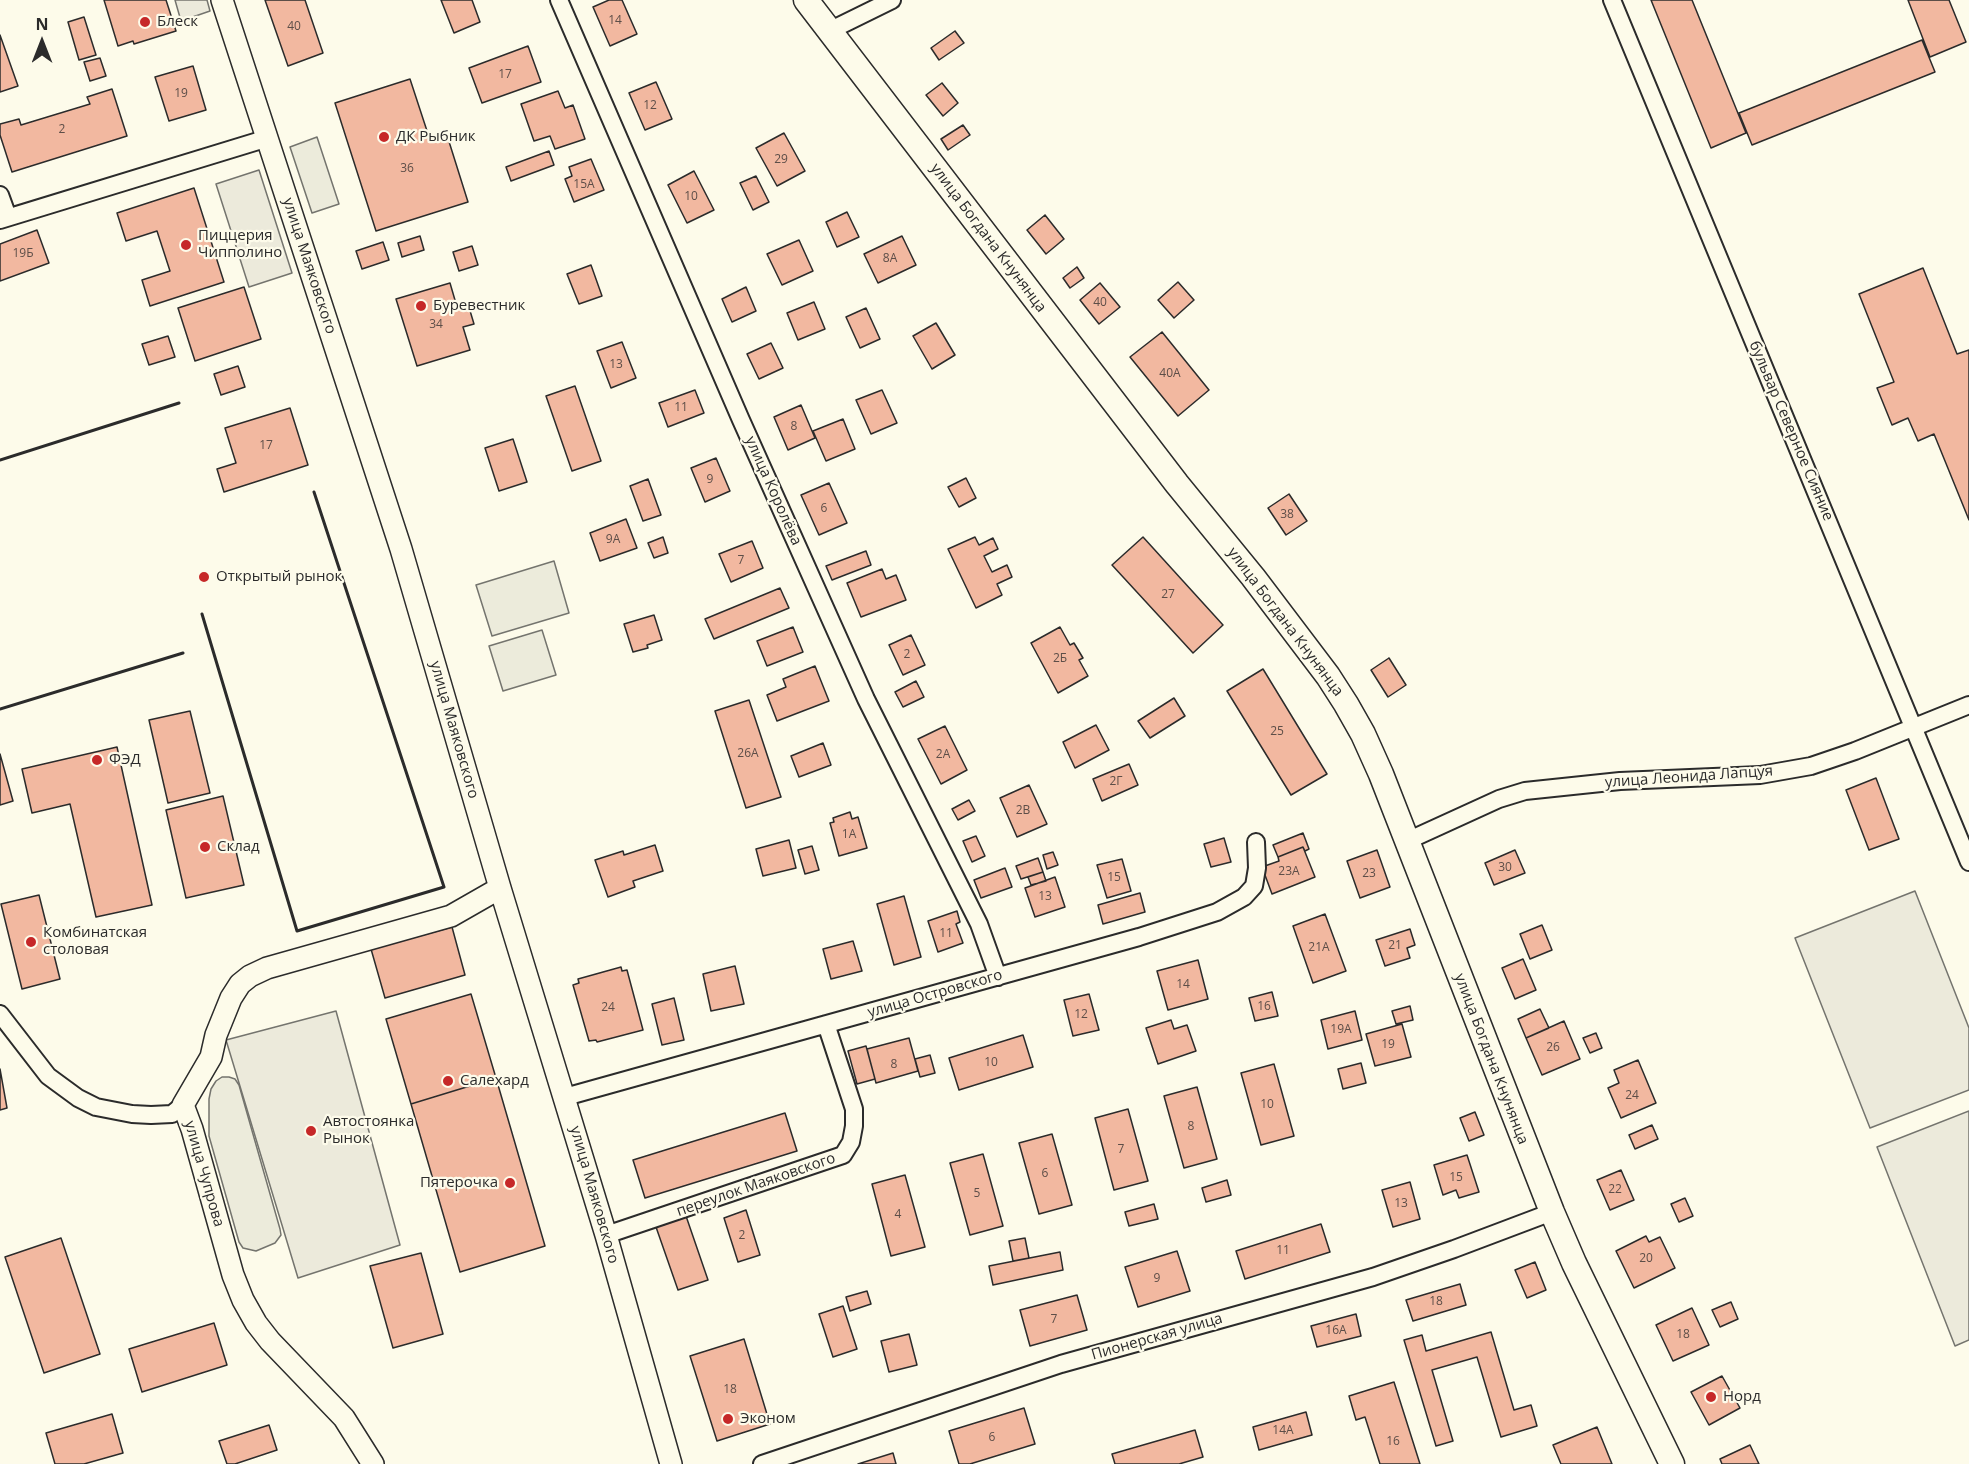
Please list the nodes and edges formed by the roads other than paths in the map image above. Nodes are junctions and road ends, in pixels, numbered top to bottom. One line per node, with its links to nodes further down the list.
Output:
1 (222, 0): 7 (street, улица Маяковского)
2 (559, 0): 16 (street, улица Королёва)
3 (806, 0): 6 (main road, улица Богдана Кнунянца)
4 (892, 0): 6 (street)
5 (1612, 0): 11 (street, бульвар Северное Сияние)
6 (829, 31): 12 (main road, улица Богдана Кнунянца)
7 (268, 138): 9 (street); 15 (street, улица Маяковского)
8 (0, 195): 9 (street)
9 (4, 219)
10 (1969, 705): 11 (street, улица Леонида Лапцуя)
11 (1914, 727): 12 (street, улица Леонида Лапцуя); 14 (street, бульвар Северное Сияние)
12 (1407, 841): 21 (main road, улица Богдана Кнунянца)
13 (1256, 842): 16 (street, улица Островского)
14 (1969, 862)
15 (500, 888): 19 (street, улица Маяковского); 20 (street, улица Чупрова)
16 (998, 977): 18 (street, улица Островского)
17 (0, 1014): 20 (street)
18 (826, 1024): 19 (street, улица Островского); 22 (street, переулок Маяковского)
19 (565, 1097): 22 (street, улица Маяковского)
20 (183, 1105): 23 (street, улица Чупрова)
21 (1552, 1212): 25 (street, Пионерская улица); 26 (main road, улица Богдана Кнунянца)
22 (606, 1235): 24 (street, улица Маяковского)
23 (373, 1464)
24 (671, 1464)
25 (762, 1464)
26 (1672, 1464)

